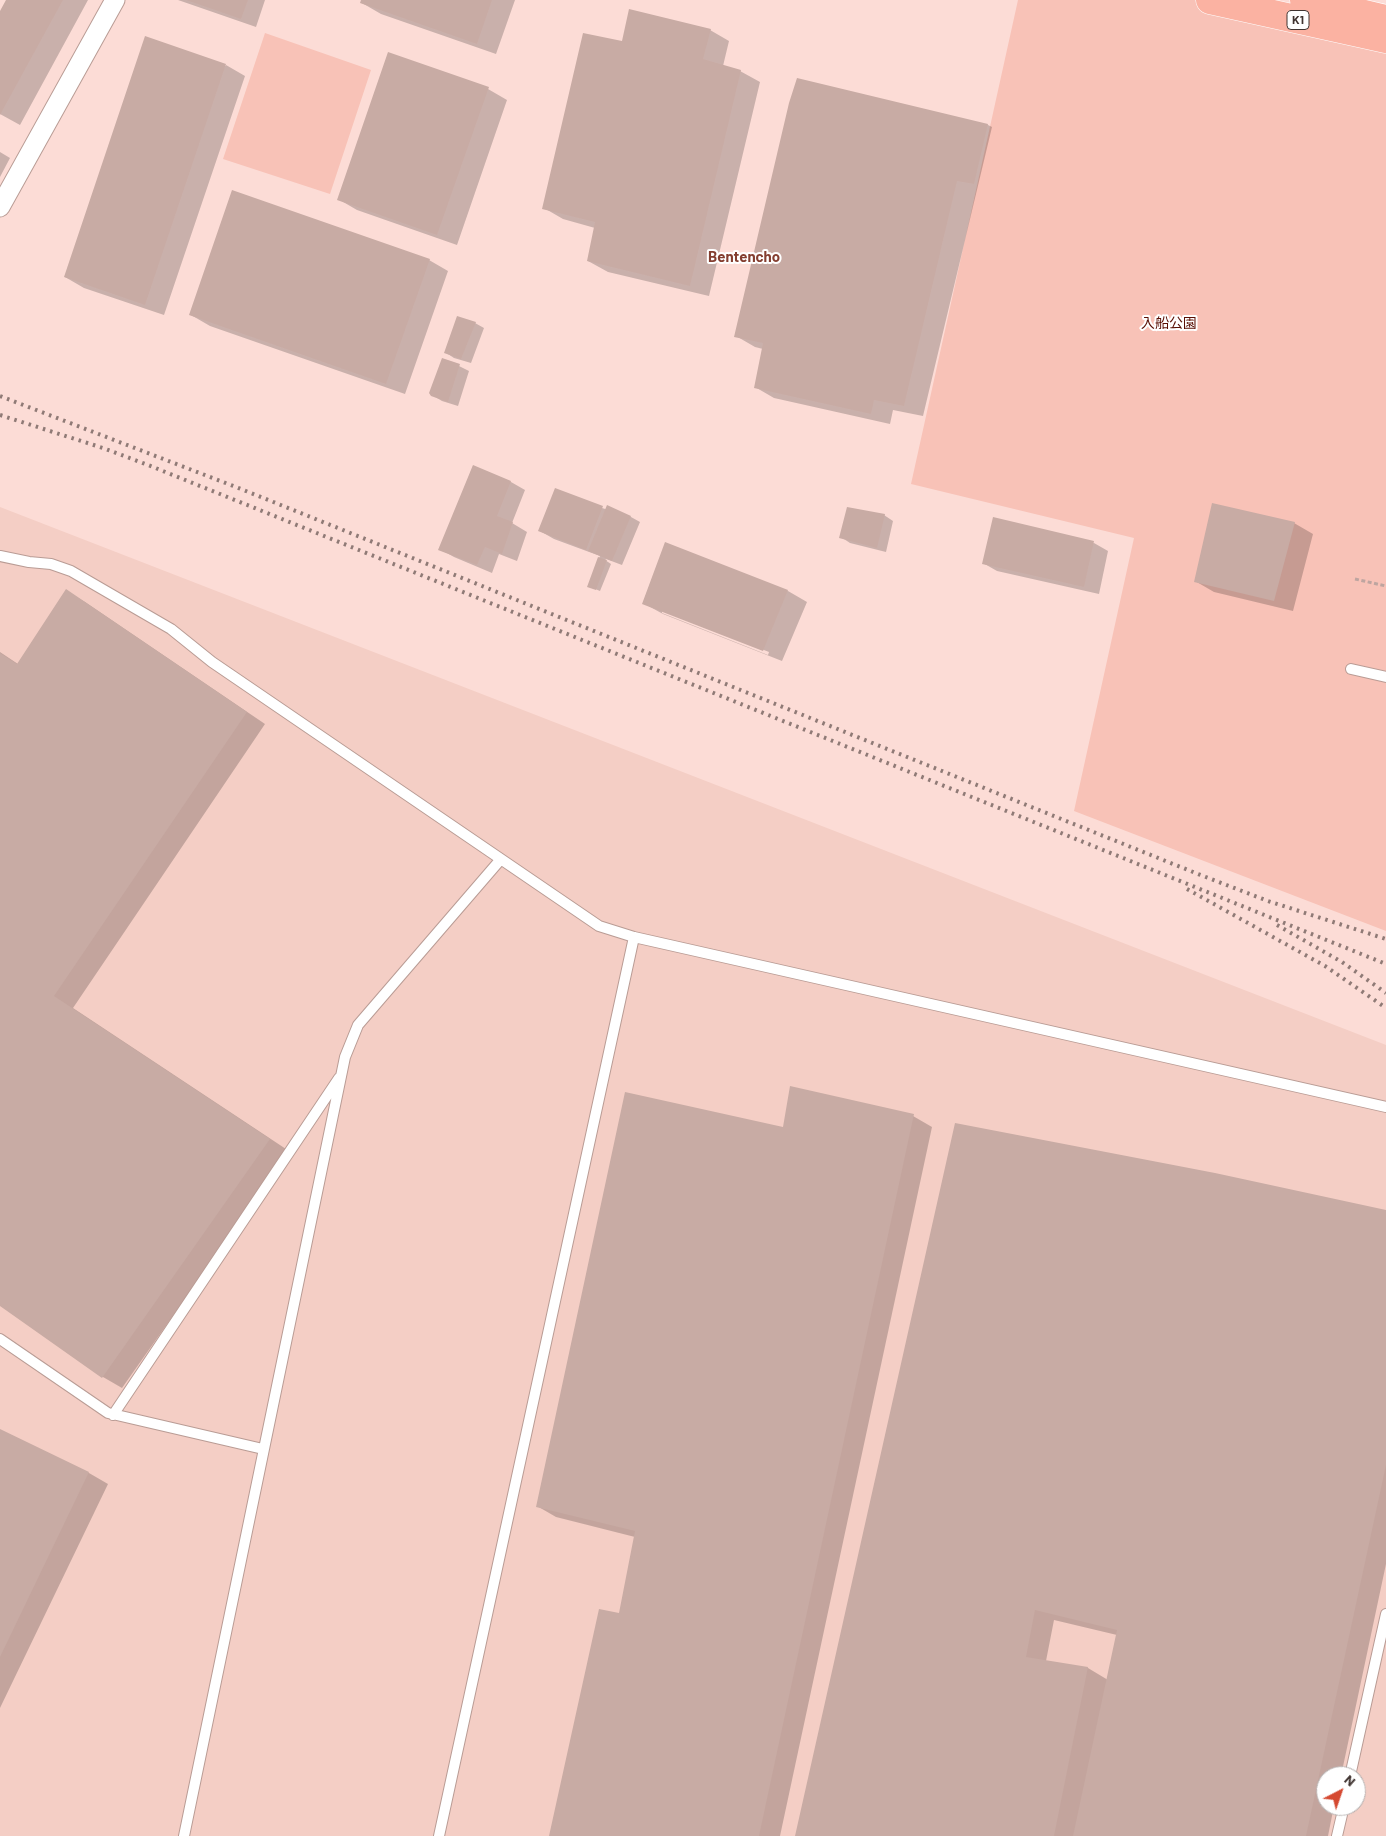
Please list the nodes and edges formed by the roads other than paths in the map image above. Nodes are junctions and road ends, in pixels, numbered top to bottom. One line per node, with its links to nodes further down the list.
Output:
1 (115, 0): 6 (street)
2 (1210, 0): 5 (highway, K1)
3 (1304, 0): 4 (highway)
4 (1386, 18)
5 (1386, 39)
6 (0, 207)
7 (0, 556): 10 (lane)
8 (1351, 670): 9 (lane)
9 (1386, 677)
10 (501, 859): 11 (lane); 12 (lane)
11 (634, 937): 13 (lane); 21 (lane)
12 (342, 1072): 15 (lane); 16 (lane)
13 (1386, 1107)
14 (0, 1339): 15 (lane)
15 (113, 1415): 16 (lane)
16 (263, 1449): 20 (lane)
17 (1386, 1614): 18 (lane)
18 (1352, 1766)
19 (1342, 1816): 22 (lane)
20 (184, 1836)
21 (439, 1836)
22 (1337, 1836)

